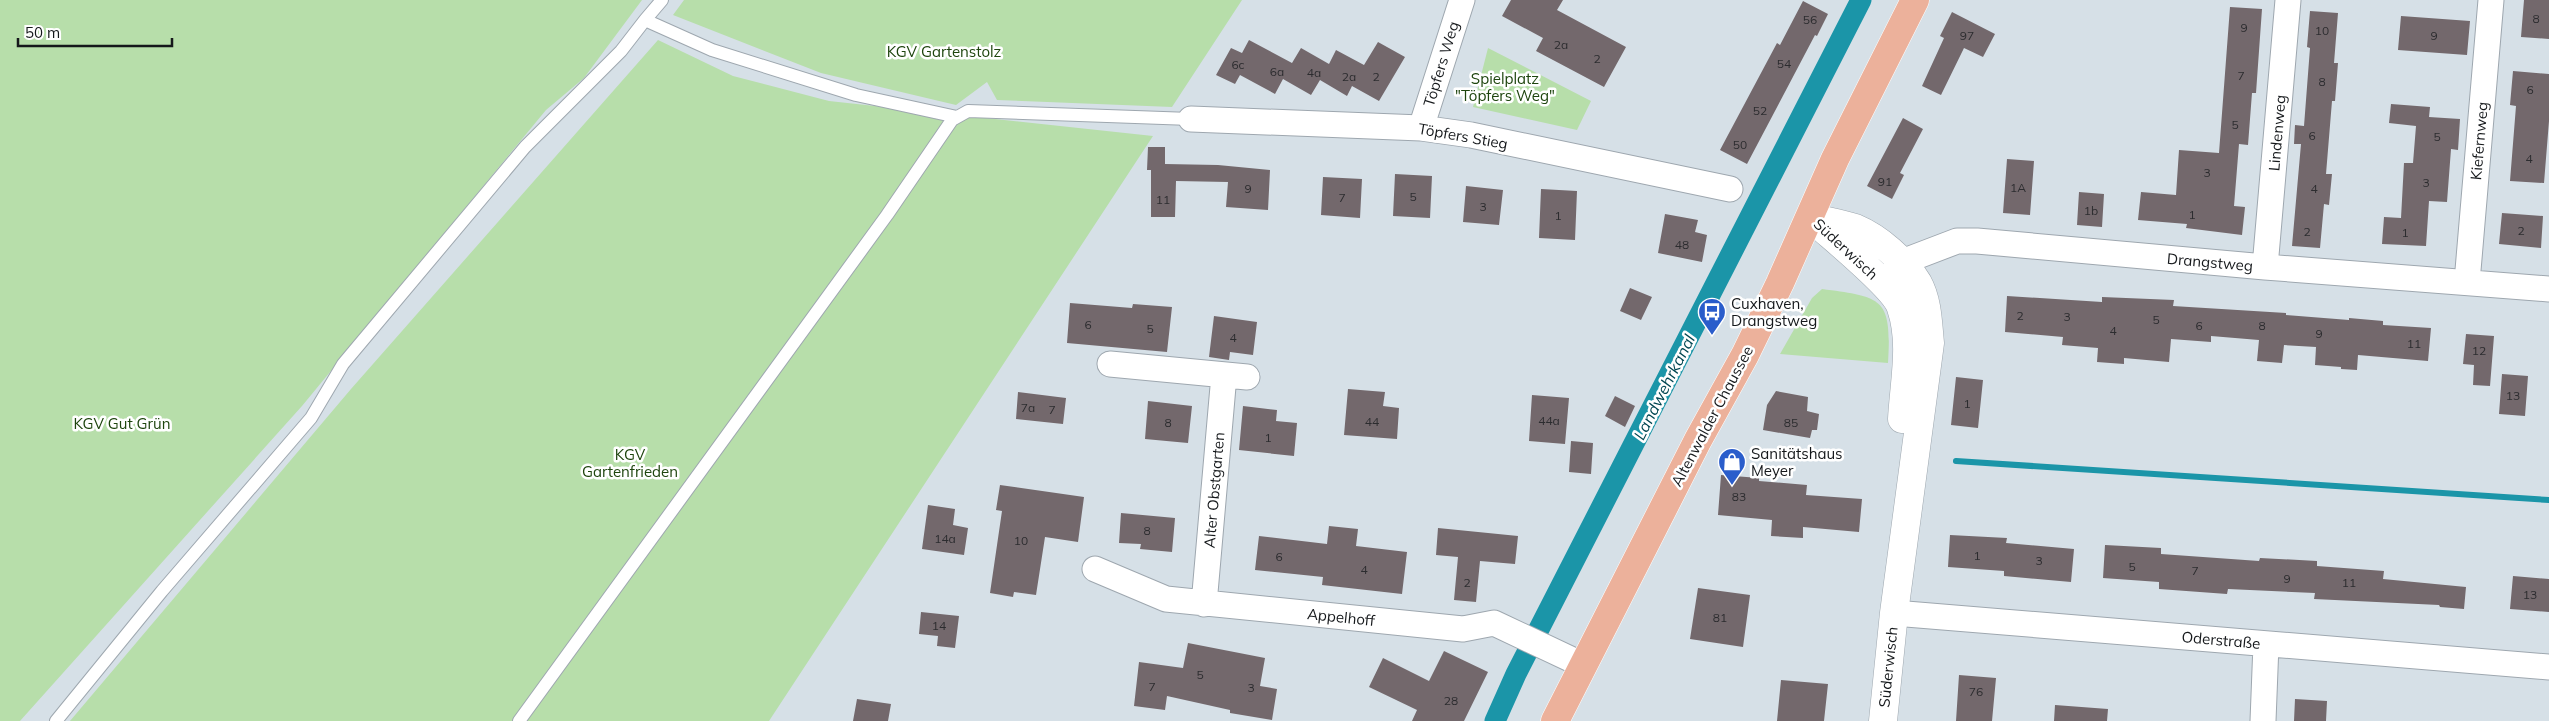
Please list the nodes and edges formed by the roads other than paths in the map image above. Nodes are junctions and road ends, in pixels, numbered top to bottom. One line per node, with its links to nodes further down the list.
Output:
1 (662, 0): 6 (lane)
2 (1462, 0): 9 (street, Töpfers Weg)
3 (1915, 0): 11 (main road, Altenwalder Chaussee)
4 (2288, 0): 13 (street, Lindenweg)
5 (2491, 0): 14 (street, Kiefernweg)
6 (645, 20): 7 (lane); 24 (lane)
7 (956, 118): 8 (lane); 25 (lane)
8 (1191, 119): 9 (street, Töpfers Stieg)
9 (1421, 128): 10 (street, Töpfers Stieg)
10 (1730, 190)
11 (1810, 217): 12 (street, Süderwisch); 15 (street, Süderwisch); 22 (main road, Altenwalder Chaussee)
12 (1902, 262): 13 (street, Drangstweg); 15 (street, Drangstweg); 20 (street, Süderwisch)
13 (2265, 267): 14 (street, Drangstweg)
14 (2467, 282): 16 (street, Drangstweg)
15 (1884, 283): 20 (street, Süderwisch)
16 (2549, 288)
17 (1110, 364): 19 (street, Alter Obstgarten)
18 (1095, 569): 19 (street, Appelhoff)
19 (1204, 604): 22 (street, Appelhoff)
20 (1894, 613): 21 (street, Oderstraße); 27 (street, Süderwisch)
21 (2266, 644): 23 (street, Oderstraße); 28 (street)
22 (1583, 665): 26 (main road, Altenwalder Chaussee)
23 (2549, 667)
24 (56, 721)
25 (518, 721)
26 (1555, 721)
27 (1883, 721)
28 (2263, 721)

